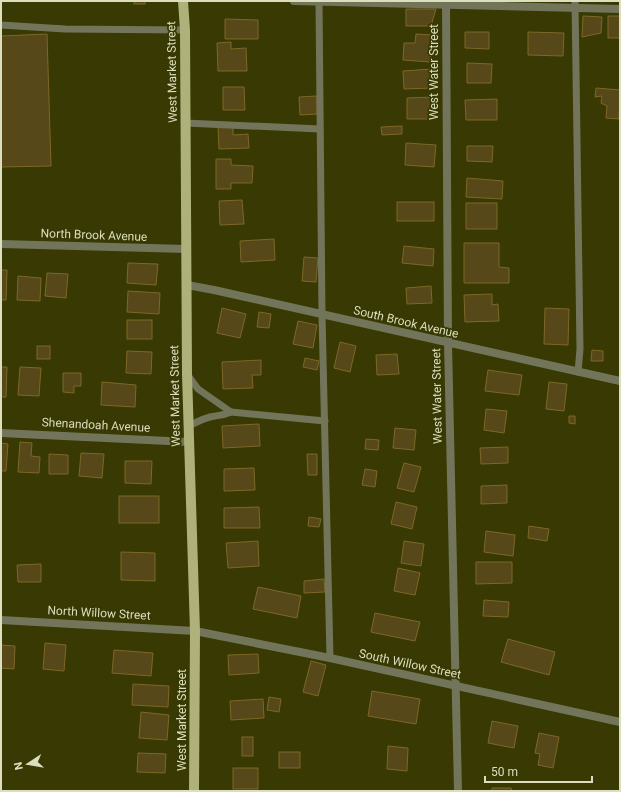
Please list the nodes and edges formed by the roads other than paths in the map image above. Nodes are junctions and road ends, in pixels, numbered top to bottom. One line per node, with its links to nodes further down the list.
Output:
1 (183, 1): 8 (main road, West Market Street)
2 (294, 1): 3 (street)
3 (319, 1): 4 (street); 10 (lane)
4 (446, 3): 5 (street); 15 (street, West Water Street)
5 (575, 5): 6 (street); 16 (lane)
6 (620, 10)
7 (1, 25): 8 (lane)
8 (185, 30): 9 (main road, West Market Street)
9 (185, 122): 10 (lane); 12 (main road, West Market Street)
10 (320, 129): 14 (lane)
11 (1, 244): 12 (street, North Brook Avenue)
12 (187, 249): 13 (main road, West Market Street)
13 (187, 285): 14 (street, South Brook Avenue); 17 (main road, West Market Street)
14 (322, 315): 15 (street, South Brook Avenue); 20 (lane)
15 (448, 343): 16 (street, South Brook Avenue); 27 (street, West Water Street)
16 (578, 372): 18 (street, South Brook Avenue)
17 (188, 374): 19 (lane); 21 (main road, West Market Street)
18 (620, 381)
19 (231, 412): 20 (lane); 21 (lane)
20 (325, 421): 26 (lane)
21 (189, 426): 23 (main road, West Market Street)
22 (1, 433): 23 (street, Shenandoah Avenue)
23 (189, 442): 25 (main road, West Market Street)
24 (1, 620): 25 (street, North Willow Street)
25 (195, 631): 26 (street, South Willow Street); 29 (main road, West Market Street)
26 (330, 658): 27 (street, South Willow Street)
27 (456, 686): 28 (street, South Willow Street); 30 (street, West Water Street)
28 (620, 722)
29 (194, 791)
30 (458, 791)

